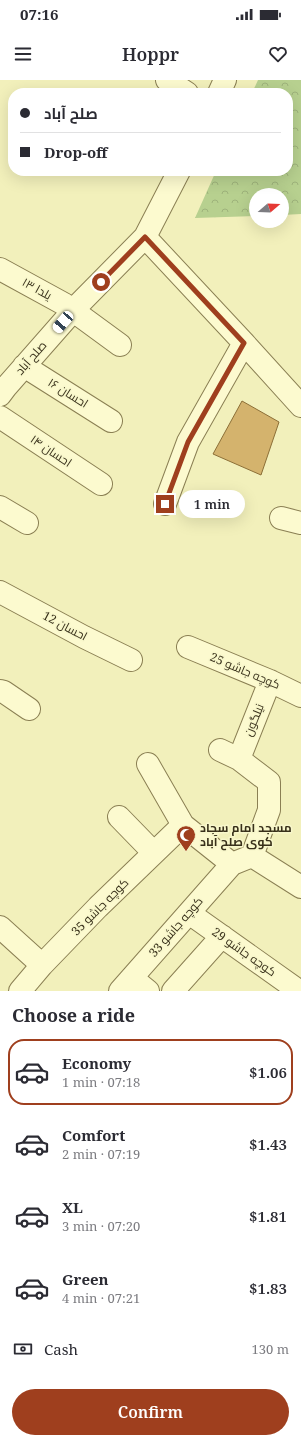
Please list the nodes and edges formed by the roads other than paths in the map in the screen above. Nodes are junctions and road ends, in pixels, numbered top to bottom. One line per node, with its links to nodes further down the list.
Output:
1 (167, 80): 2 (street)
2 (179, 88)
3 (176, 176): 4 (street, صلح آباد)
4 (145, 237): 6 (street, صلح آباد); 7 (street)
5 (0, 269): 6 (street, یلدا ۱۳)
6 (73, 311): 8 (street, یلدا ۱۳); 9 (street, صلح آباد)
7 (244, 343): 11 (street); 15 (street)
8 (120, 345)
9 (24, 366): 10 (street, صلح آباد); 13 (street, احسان ۱۶)
10 (2, 388)
11 (301, 406)
12 (0, 417): 14 (street, احسان ۱۴)
13 (111, 421)
14 (101, 484)
15 (165, 504)
16 (0, 507): 17 (street)
17 (27, 523)
18 (2, 598): 20 (street, احسان 12)
19 (188, 647): 21 (street, کوچه جاشو 25)
20 (131, 660)
21 (270, 681): 23 (street, کوچه جاشو 25); 29 (street, نیلگون)
22 (0, 691): 24 (street)
23 (301, 696)
24 (29, 709)
25 (148, 764): 27 (street)
26 (118, 817): 28 (street)
27 (183, 825): 28 (street, کوچه جاشو 35); 29 (street)
28 (154, 853): 34 (street, کوچه جاشو 35)
29 (242, 860): 30 (street); 31 (street, کوچه جاشو 33)
30 (301, 887)
31 (189, 913): 33 (street, کوچه جاشو 29); 35 (street, کوچه جاشو 33)
32 (0, 927): 34 (street)
33 (222, 936): 37 (street); 38 (street, کوچه جاشو 29)
34 (42, 965): 36 (street, کوچه جاشو 35)
35 (133, 987)
36 (25, 989)
37 (173, 991)
38 (299, 991)

